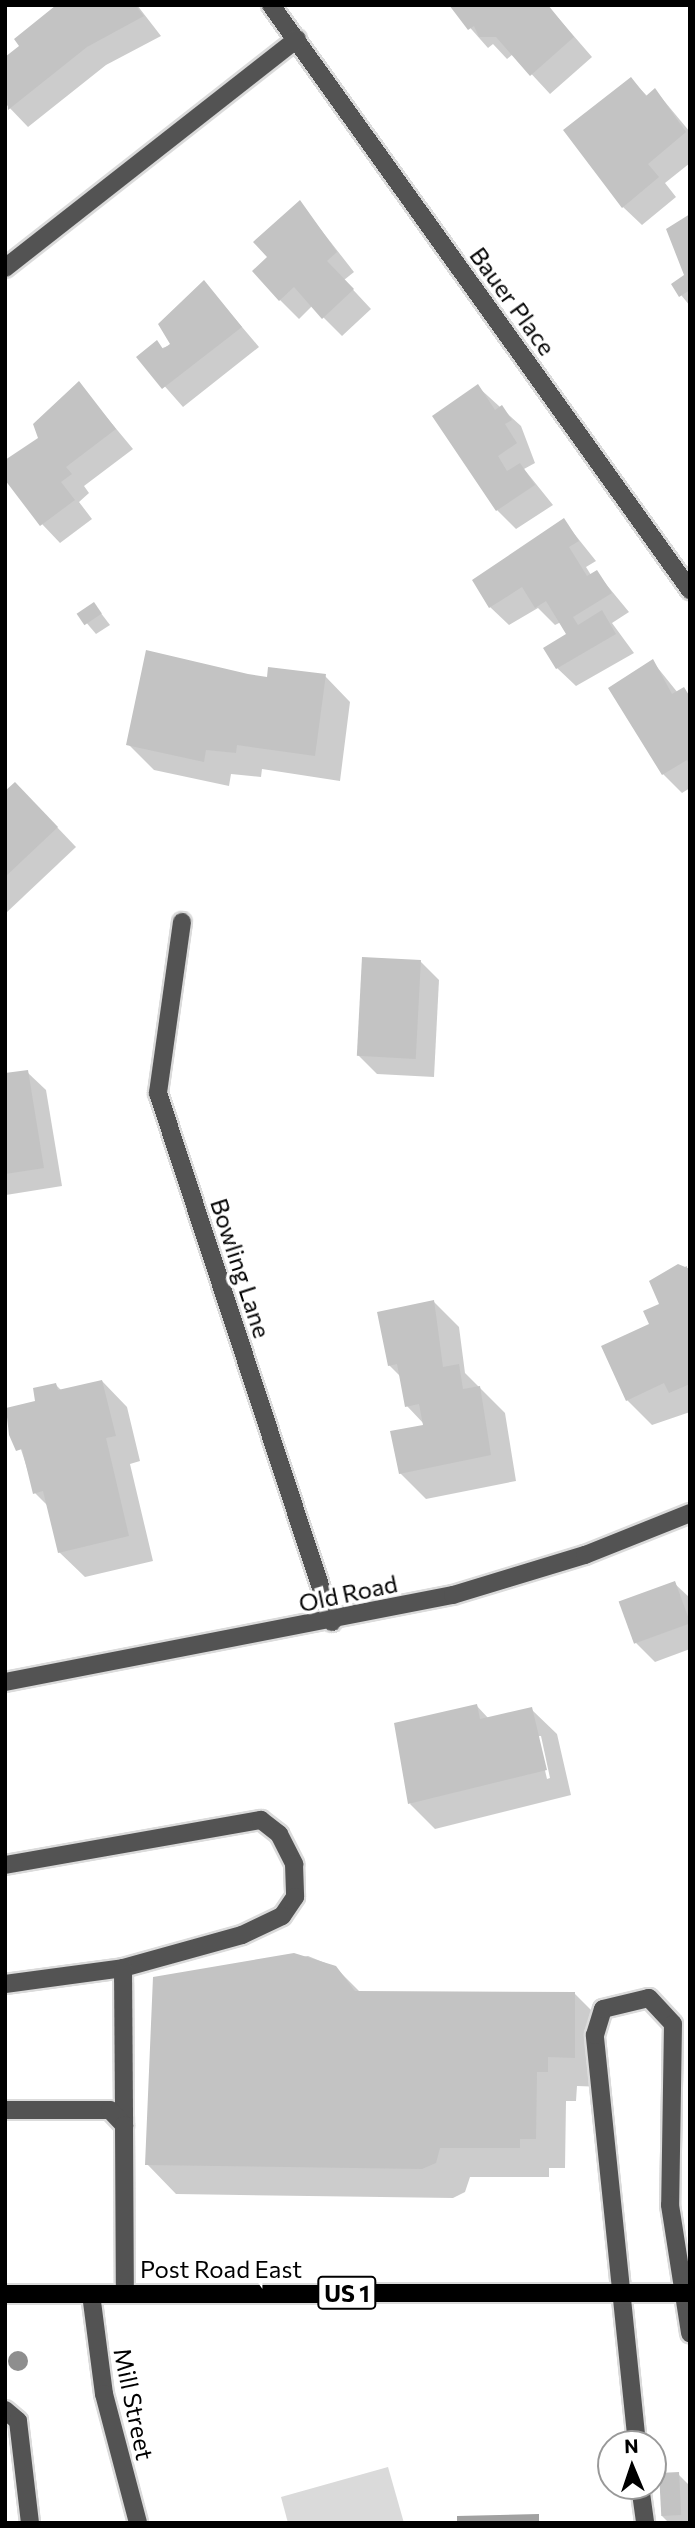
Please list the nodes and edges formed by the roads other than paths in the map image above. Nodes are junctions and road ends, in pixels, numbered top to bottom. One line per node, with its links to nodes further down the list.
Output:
1 (271, 5): 2 (street, Bauer Place)
2 (297, 39): 3 (street); 4 (street, Bauer Place)
3 (5, 268)
4 (690, 590)
5 (182, 922): 7 (street, Bowling Lane)
6 (690, 1513): 7 (street, Old Road)
7 (332, 1622): 8 (street, Old Road)
8 (5, 1682)
9 (5, 1865): 10 (street)
10 (123, 1968): 11 (street); 13 (street)
11 (5, 1984)
12 (5, 2110): 13 (street)
13 (124, 2125): 18 (street)
14 (622, 2293): 15 (main road, Post Road East / US 1); 15 (street); 18 (main road, Post Road East / US 1); 21 (street)
15 (687, 2293): 19 (street)
16 (5, 2294): 17 (main road, Post Road East / US 1)
17 (91, 2294): 18 (main road, Post Road East / US 1); 24 (street, Mill Street)
18 (125, 2294)
19 (690, 2333)
20 (5, 2410): 23 (street)
21 (636, 2430)
22 (641, 2500): 25 (street)
23 (30, 2523)
24 (138, 2523)
25 (645, 2523)

